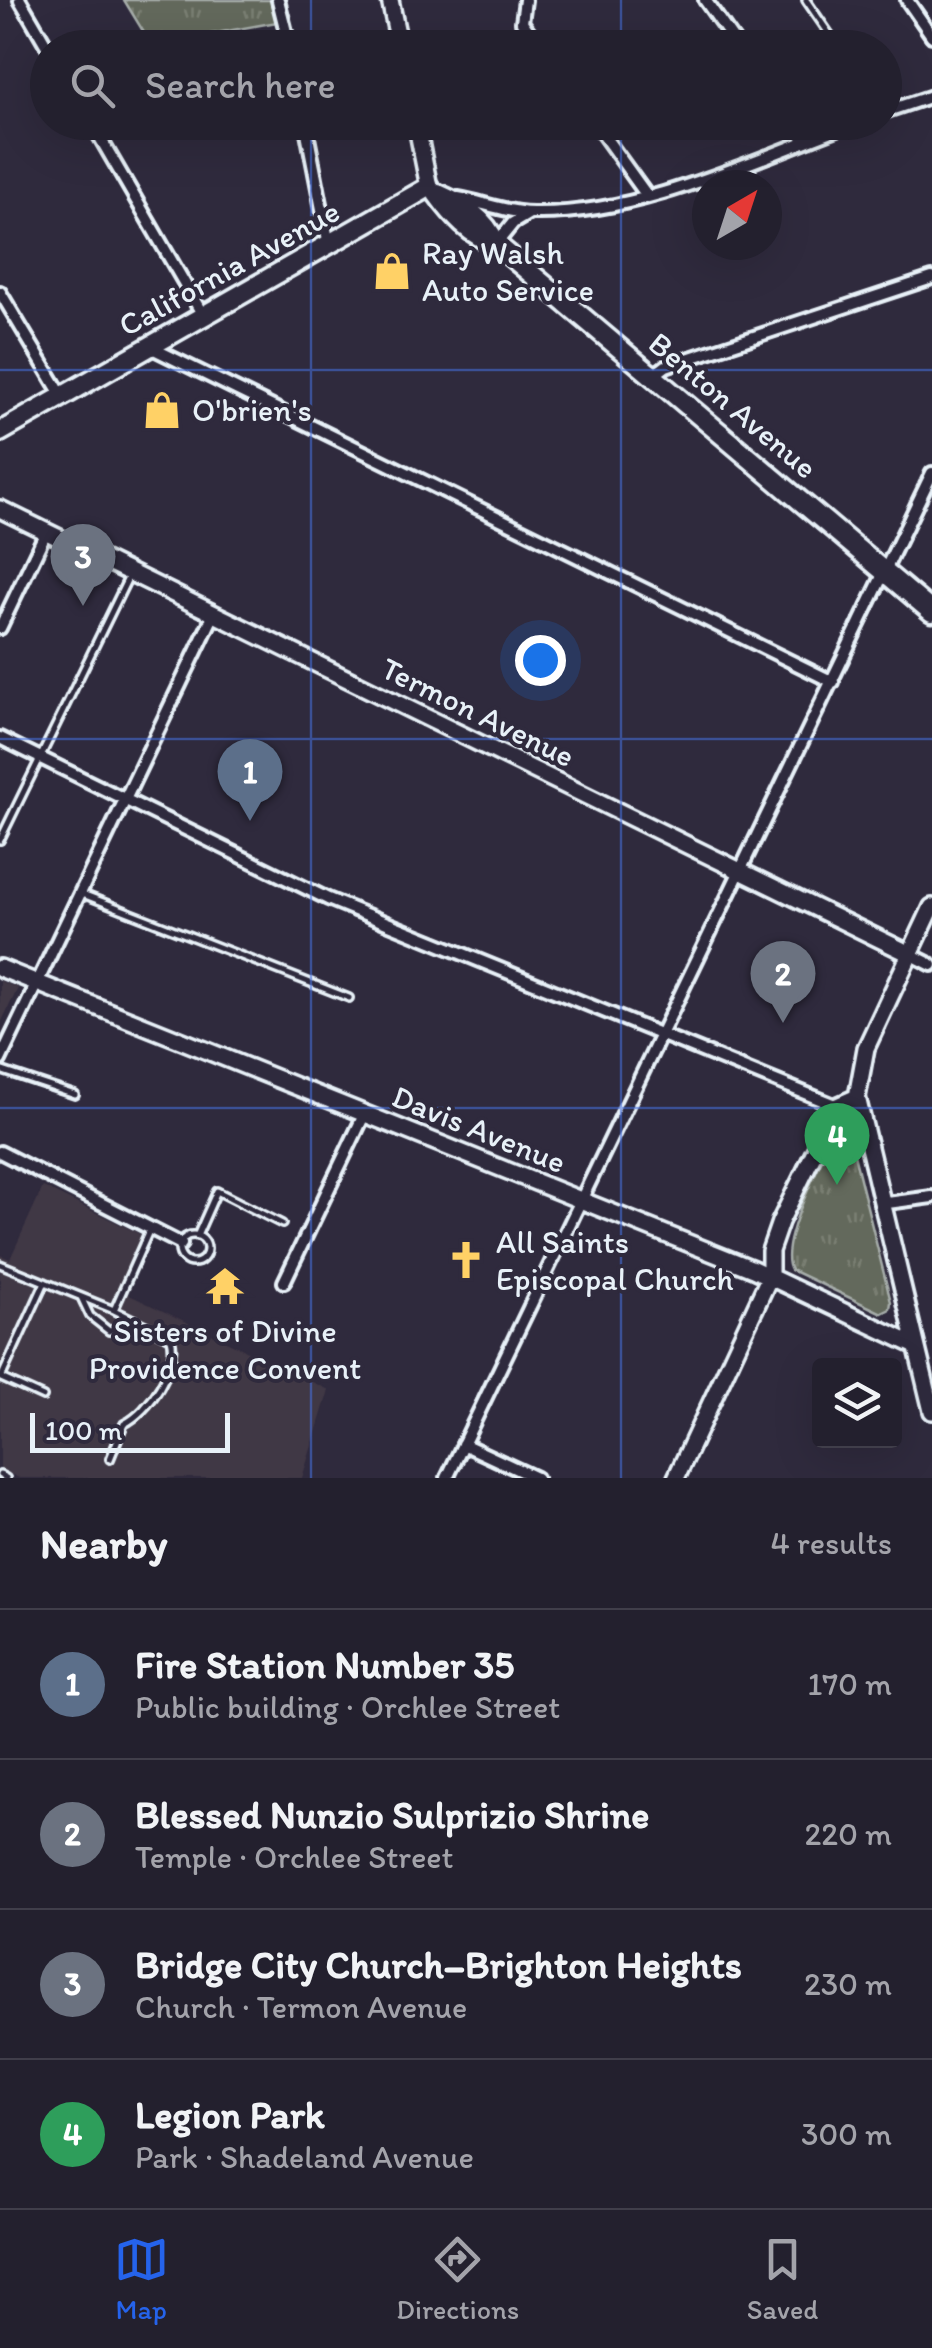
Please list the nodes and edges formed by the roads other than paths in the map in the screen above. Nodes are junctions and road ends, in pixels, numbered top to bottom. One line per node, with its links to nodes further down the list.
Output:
1 (20, 0): 8 (street)
2 (278, 0): 9 (street)
3 (390, 0): 10 (street)
4 (525, 0): 11 (street)
5 (704, 0): 12 (street)
6 (806, 0): 13 (lane)
7 (907, 0): 14 (street)
8 (38, 30)
9 (286, 30)
10 (396, 30)
11 (528, 30)
12 (725, 30)
13 (827, 30)
14 (932, 36)
15 (932, 96): 16 (street)
16 (902, 106)
17 (101, 140): 29 (street)
18 (309, 140): 26 (street)
19 (420, 140): 22 (street)
20 (607, 140): 23 (street)
21 (805, 140): 23 (street)
22 (433, 191): 24 (street); 25 (main road, Benton Avenue); 26 (main road, California Avenue)
23 (648, 196): 24 (street)
24 (528, 214): 25 (street)
25 (496, 244): 31 (main road, Benton Avenue)
26 (330, 246): 29 (main road, California Avenue)
27 (932, 278): 31 (street)
28 (0, 292): 32 (street)
29 (204, 316): 30 (main road, California Avenue)
30 (150, 347): 32 (main road, California Avenue); 42 (street)
31 (653, 376): 38 (main road, Benton Avenue)
32 (62, 396): 33 (main road, California Avenue)
33 (0, 432)
34 (932, 473): 38 (street)
35 (0, 509): 36 (street, Termon Avenue)
36 (46, 532): 37 (street, Termon Avenue); 41 (street)
37 (130, 573): 40 (street, Termon Avenue); 44 (lane)
38 (886, 573): 39 (main road, Benton Avenue); 42 (street)
39 (932, 612)
40 (214, 614): 45 (street); 47 (street, Termon Avenue)
41 (0, 628)
42 (832, 682): 47 (street)
43 (0, 738): 44 (street)
44 (38, 756): 45 (street); 46 (lane)
45 (125, 799): 48 (street); 55 (street)
46 (0, 840)
47 (741, 872): 50 (street, Termon Avenue); 55 (street)
48 (80, 893): 53 (street); 54 (lane)
49 (932, 907): 50 (street)
50 (910, 954): 51 (street, Termon Avenue); 59 (street)
51 (932, 964)
52 (0, 968): 53 (street, Davis Avenue)
53 (37, 982): 56 (street); 61 (street, Davis Avenue)
54 (349, 998)
55 (662, 1036): 60 (street); 64 (street)
56 (0, 1060)
57 (0, 1070): 58 (lane)
58 (75, 1095)
59 (857, 1097): 60 (street); 65 (street)
60 (837, 1106): 71 (street)
61 (365, 1114): 64 (street, Davis Avenue); 73 (street)
62 (0, 1152): 67 (street)
63 (932, 1197): 65 (street)
64 (582, 1199): 71 (street, Davis Avenue); 81 (street)
65 (880, 1204): 77 (street)
66 (282, 1224): 68 (lane)
67 (150, 1228): 69 (street); 75 (lane)
68 (198, 1236): 69 (lane); 69 (lane)
69 (180, 1244)
70 (0, 1264): 72 (lane)
71 (770, 1276): 77 (street, Davis Avenue); 85 (street)
72 (45, 1282): 74 (lane); 79 (lane)
73 (284, 1282)
74 (81, 1297): 75 (lane); 76 (lane)
75 (114, 1310): 76 (lane)
76 (135, 1320): 82 (lane)
77 (916, 1346): 78 (street, Davis Avenue); 80 (street)
78 (932, 1353)
79 (43, 1397)
80 (932, 1411)
81 (463, 1444): 83 (street); 84 (street)
82 (110, 1459)
83 (447, 1478)
84 (536, 1478)
85 (676, 1478)

